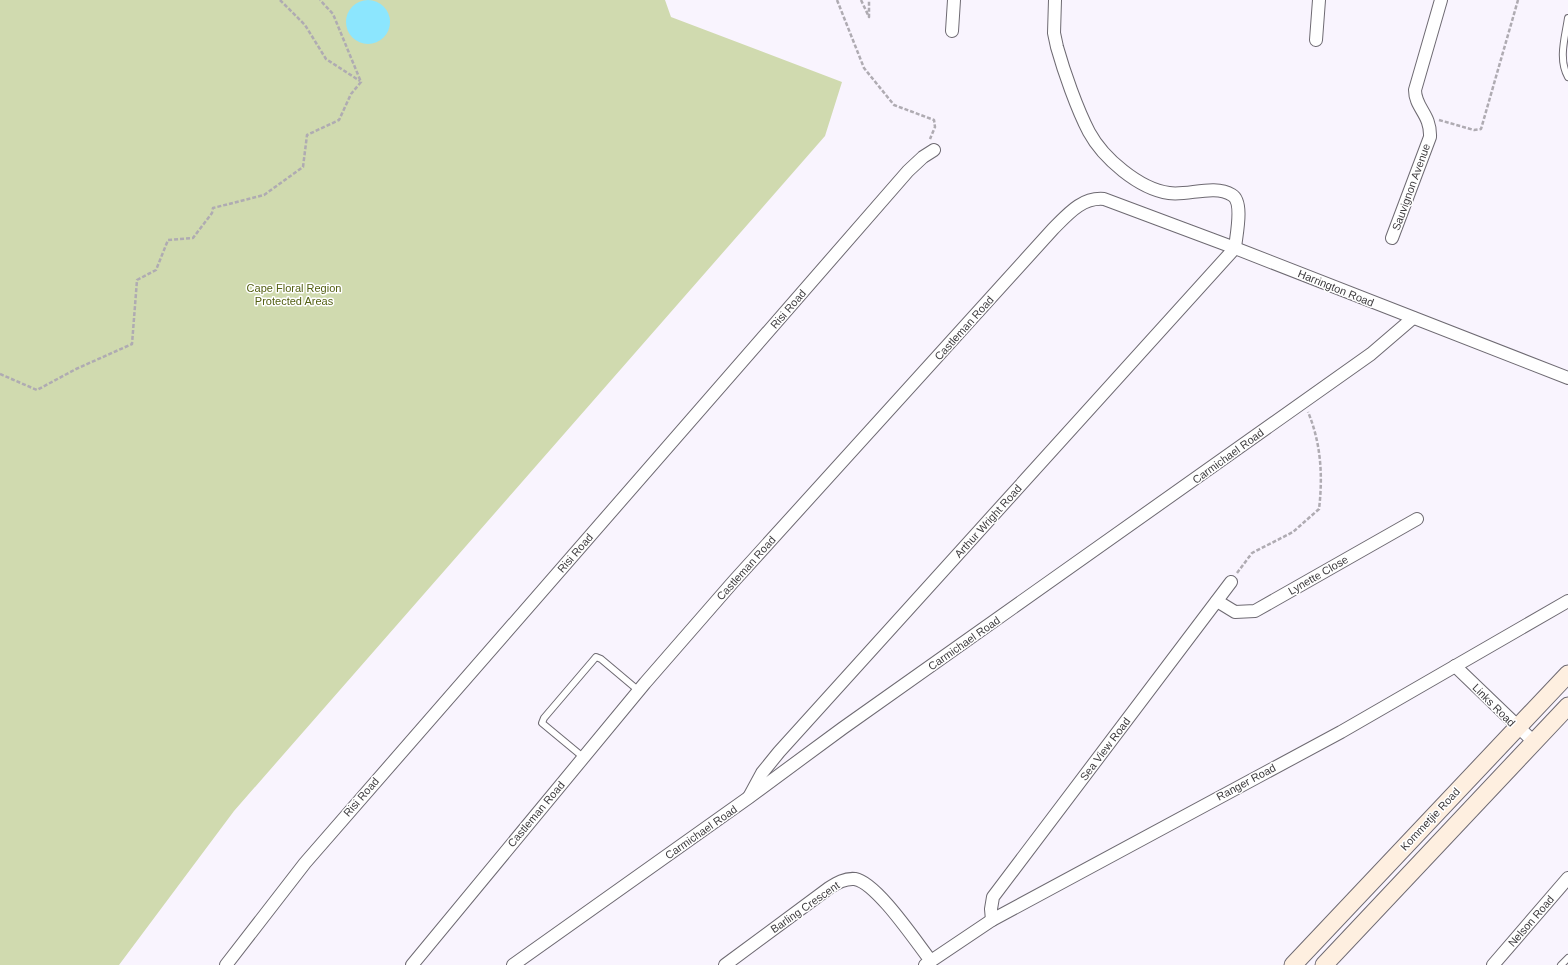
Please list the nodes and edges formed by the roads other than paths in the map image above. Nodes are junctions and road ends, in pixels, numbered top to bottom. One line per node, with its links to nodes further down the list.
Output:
1 (954, 0): 6 (street)
2 (1055, 0): 12 (street)
3 (1319, 0): 7 (street)
4 (1441, 0): 11 (street, Sauvignon Avenue)
5 (1568, 18): 8 (lane)
6 (952, 31)
7 (1316, 40)
8 (1568, 77)
9 (934, 150): 31 (street, Risi Road)
10 (1104, 199): 12 (street, Harrington Road); 21 (street, Castleman Road)
11 (1392, 238)
12 (1235, 248): 13 (street, Harrington Road); 26 (street, Arthur Wright Road)
13 (1413, 318): 14 (street, Harrington Road); 26 (street, Carmichael Road)
14 (1568, 378)
15 (1417, 519): 17 (street, Lynette Close)
16 (1231, 582): 17 (street, Sea View Road)
17 (1217, 601): 28 (street, Sea View Road)
18 (1568, 601): 19 (street, Ranger Road)
19 (1456, 666): 23 (street, Links Road); 28 (street, Ranger Road)
20 (1568, 674): 23 (main road, Kommetjie Road)
21 (639, 691): 25 (street, Castleman Road); 25 (lane)
22 (1568, 706): 24 (main road, Kommetjie Road)
23 (1518, 727): 24 (street, Links Road); 35 (main road, Kommetjie Road)
24 (1534, 742): 36 (main road, Kommetjie Road)
25 (583, 757): 32 (street, Castleman Road)
26 (748, 798): 33 (street, Carmichael Road)
27 (1568, 878): 37 (street, Nelson Road)
28 (992, 920): 30 (street, Ranger Road)
29 (1568, 958): 38 (lane)
30 (928, 963): 34 (street, Barling Crescent)
31 (226, 965)
32 (412, 965)
33 (513, 965)
34 (725, 965)
35 (1293, 965)
36 (1324, 965)
37 (1493, 965)
38 (1561, 965)

